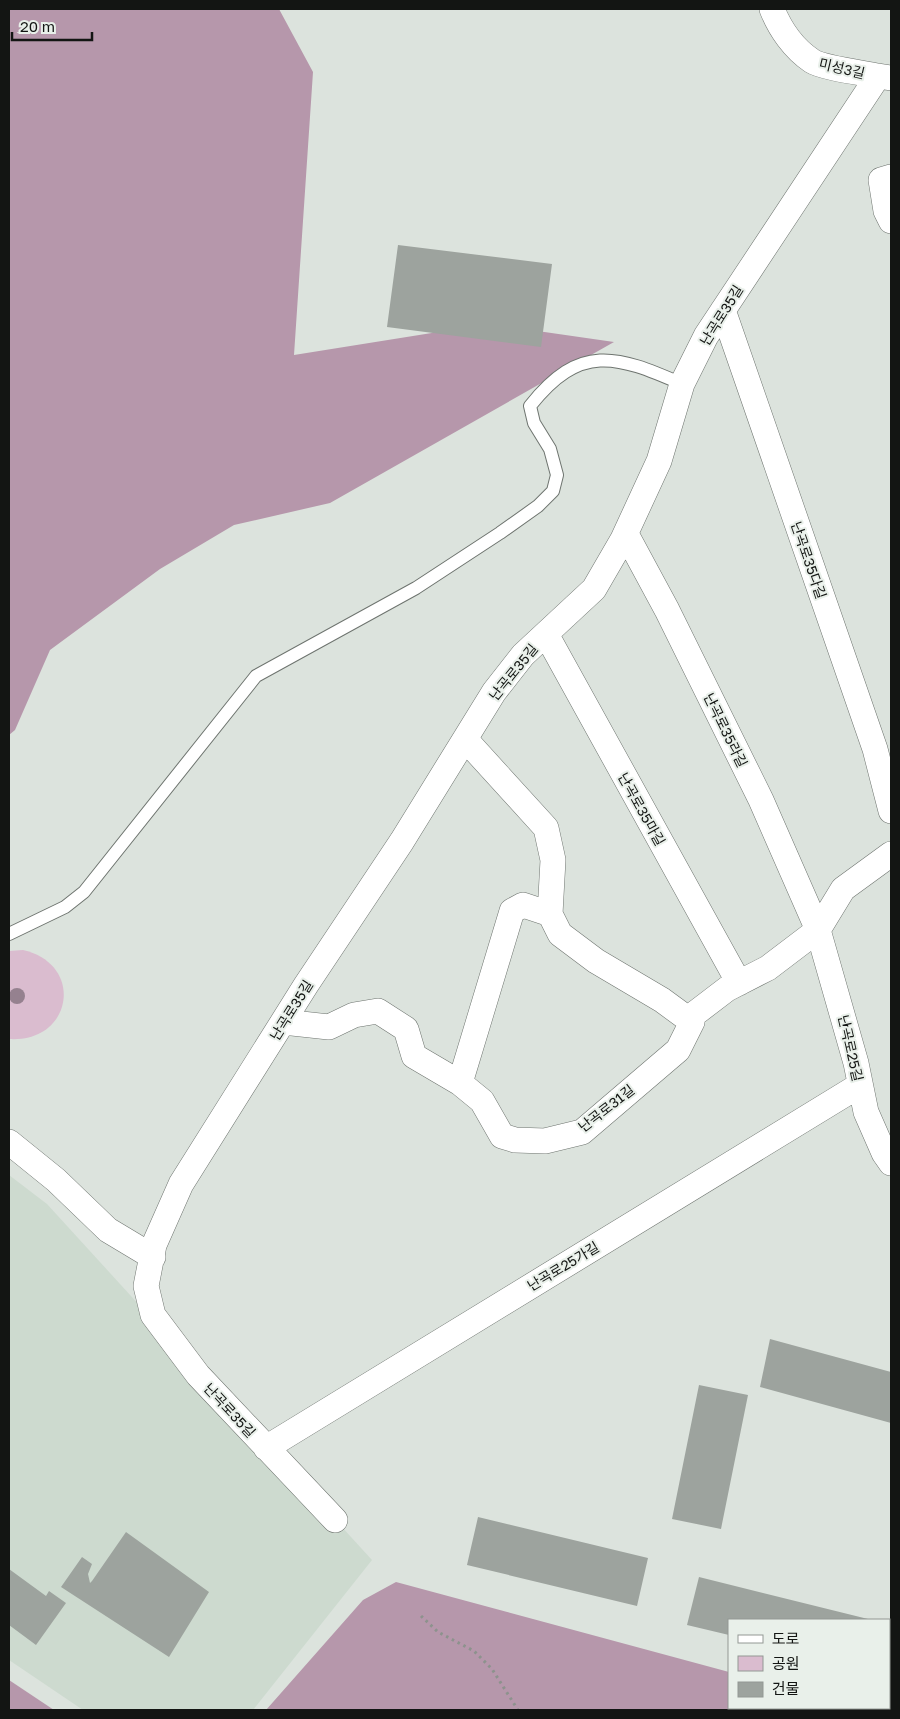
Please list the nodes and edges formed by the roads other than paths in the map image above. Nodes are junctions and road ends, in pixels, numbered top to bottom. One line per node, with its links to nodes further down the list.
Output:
1 (772, 9): 2 (street, 미성3길)
2 (885, 77): 5 (street, 난곡로35길)
3 (891, 177): 4 (street)
4 (891, 221)
5 (723, 310): 6 (street, 난곡로35길); 10 (street, 난곡로35다길)
6 (682, 384): 7 (street, 난곡로35길); 14 (lane)
7 (626, 534): 8 (street, 난곡로35길); 13 (street, 난곡로35라길)
8 (546, 634): 9 (street, 난곡로35길); 15 (street, 난곡로35마길)
9 (465, 739): 12 (street); 16 (street, 난곡로35길)
10 (891, 811)
11 (891, 854): 13 (street, 난곡로31길)
12 (550, 914): 17 (street); 18 (street)
13 (818, 930): 15 (street, 난곡로31길); 19 (street, 난곡로25길)
14 (9, 934)
15 (738, 983): 17 (street, 난곡로31길)
16 (283, 1022): 18 (street, 난곡로31길); 22 (street, 난곡로35길)
17 (692, 1022): 18 (street, 난곡로31길)
18 (460, 1082)
19 (860, 1085): 21 (street, 난곡로25길); 23 (street, 난곡로25가길)
20 (9, 1142): 22 (street)
21 (891, 1163)
22 (153, 1257): 23 (street, 난곡로35길)
23 (266, 1448): 24 (street, 난곡로35길)
24 (335, 1520)

